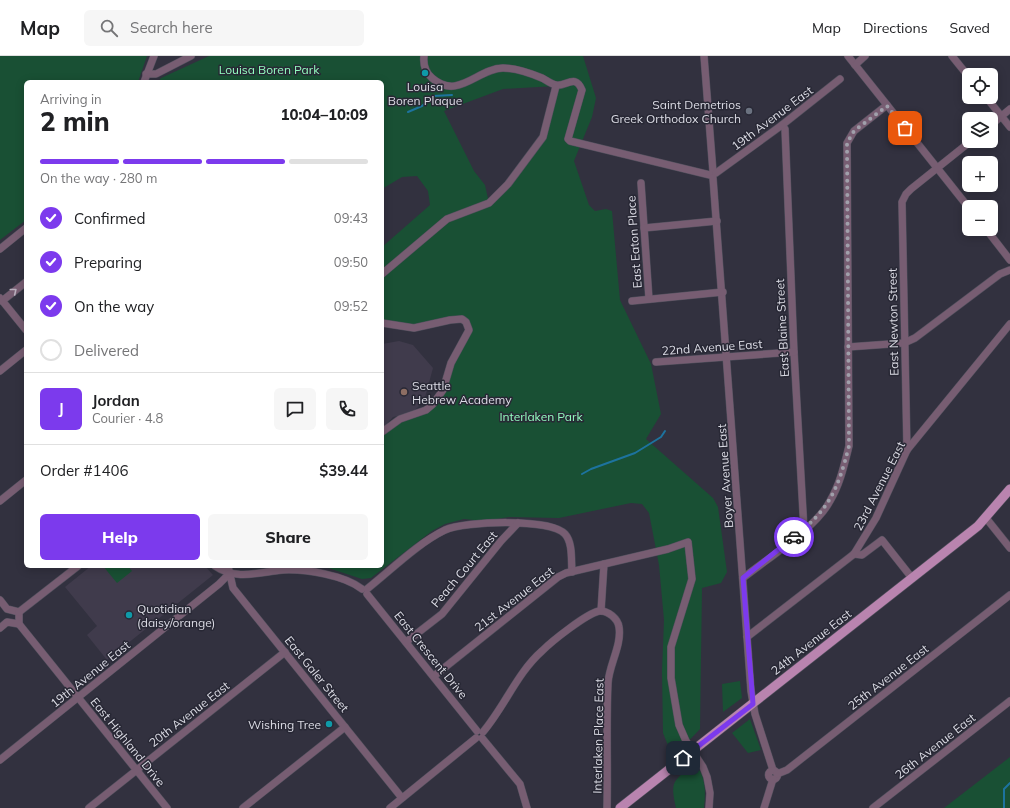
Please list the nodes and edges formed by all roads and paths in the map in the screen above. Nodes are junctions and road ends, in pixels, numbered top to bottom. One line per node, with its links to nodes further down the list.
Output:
1 (154, 56): 10 (street)
2 (192, 56): 10 (street)
3 (424, 56): 13 (street)
4 (704, 56): 23 (street, Boyer Avenue East)
5 (848, 56): 8 (street)
6 (865, 56): 8 (street)
7 (952, 56): 9 (street)
8 (855, 65): 15 (street)
9 (962, 68)
10 (146, 74): 12 (street)
11 (840, 79): 19 (street, 19th Avenue East)
12 (144, 80)
13 (556, 86): 23 (street); 33 (street)
14 (992, 104): 17 (street)
15 (887, 106): 22 (street); 43 (street)
16 (1010, 109): 17 (street)
17 (1001, 116): 18 (street); 20 (street)
18 (998, 118)
19 (782, 125): 23 (street, 19th Avenue East); 45 (street, East Blaine Street)
20 (1010, 127)
21 (962, 148): 22 (street)
22 (938, 168): 25 (street); 42 (street, East Newton Street)
23 (713, 175): 26 (street, Boyer Avenue East)
24 (641, 184): 27 (street, East Eaton Place)
25 (963, 200)
26 (717, 221): 27 (street); 35 (street, Boyer Avenue East)
27 (644, 228): 37 (street, East Eaton Place)
28 (24, 230): 30 (street)
29 (991, 236): 31 (street)
30 (0, 249)
31 (1010, 260)
32 (1010, 270): 42 (street)
33 (384, 272)
34 (24, 283): 36 (street, one-way to 34)
35 (722, 292): 37 (street); 46 (street, Boyer Avenue East)
36 (1, 299): 41 (street)
37 (649, 299): 38 (street)
38 (632, 301)
39 (384, 322): 49 (street)
40 (1010, 324): 50 (street, 23rd Avenue East)
41 (24, 328)
42 (904, 343): 43 (street); 50 (street, East Newton Street)
43 (848, 347): 56 (street)
44 (24, 352): 48 (street)
45 (794, 352): 46 (street, 22nd Avenue East); 56 (street, East Blaine Street)
46 (727, 356): 47 (street, 22nd Avenue East); 65 (street, Boyer Avenue East)
47 (656, 362)
48 (0, 371)
49 (384, 431)
50 (907, 450): 58 (street, 23rd Avenue East)
51 (24, 482): 53 (street)
52 (1010, 489): 54 (main road, 24th Avenue East)
53 (0, 500)
54 (986, 518): 57 (street); 66 (main road, 24th Avenue East)
55 (518, 523): 63 (street); 67 (street); 75 (street, Peach Court East)
56 (804, 530): 65 (street)
57 (1010, 548)
58 (854, 554): 66 (street); 74 (street, 23rd Avenue East)
59 (604, 564): 63 (street, 21st Avenue East); 70 (street); 83 (street, 21st Avenue East)
60 (75, 568): 71 (street)
61 (219, 568): 64 (street)
62 (228, 568): 64 (street, East Galer Street)
63 (572, 572): 77 (street, 21st Avenue East)
64 (229, 574): 67 (street, East Crescent Drive); 76 (street, East Galer Street); 78 (street, 19th Avenue East)
65 (743, 578): 74 (street, Boyer Avenue East)
66 (912, 578): 80 (main road, 24th Avenue East)
67 (366, 591): 75 (street, East Crescent Drive)
68 (1010, 595): 86 (street, 25th Avenue East)
69 (0, 600): 71 (street)
70 (601, 611): 82 (street); 93 (street, Interlaken Place East)
71 (19, 612): 72 (street)
72 (19, 624): 73 (street); 78 (street, East Highland Drive)
73 (0, 628)
74 (747, 637): 80 (street, Boyer Avenue East)
75 (406, 642): 77 (street, East Crescent Drive)
76 (285, 652): 81 (street, East Galer Street); 85 (street, 20th Avenue East)
77 (434, 676): 82 (street, East Crescent Drive)
78 (78, 698): 84 (street, 19th Avenue East); 85 (street, East Highland Drive)
79 (1010, 700): 97 (street, 26th Avenue East)
80 (753, 704): 83 (main road, 24th Avenue East); 86 (street, Boyer Avenue East)
81 (345, 727): 87 (street, East Galer Street); 90 (street)
82 (480, 735): 87 (street); 92 (street, East Crescent Drive)
83 (692, 751): 94 (main road, 24th Avenue East); 95 (street)
84 (0, 760)
85 (136, 770): 88 (street, 20th Avenue East); 89 (street, East Highland Drive)
86 (774, 774): 96 (street)
87 (402, 798): 91 (street)
88 (89, 808)
89 (167, 808)
90 (243, 808)
91 (390, 808)
92 (527, 808)
93 (607, 808)
94 (620, 808)
95 (709, 808)
96 (764, 808)
97 (873, 808)

